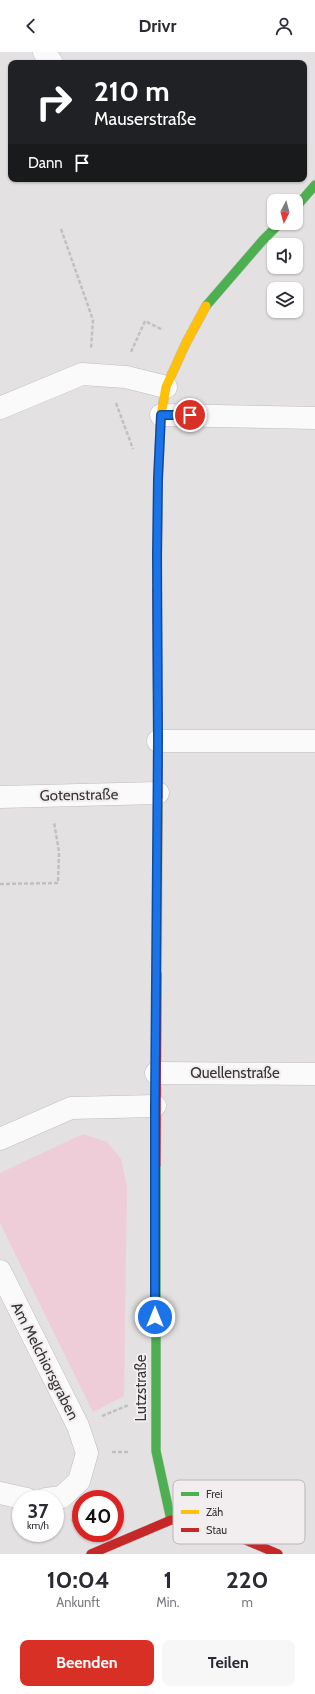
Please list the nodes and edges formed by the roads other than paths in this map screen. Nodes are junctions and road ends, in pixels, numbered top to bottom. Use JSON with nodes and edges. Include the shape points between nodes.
{"nodes":[{"id":1,"x":315,"y":185,"type":"edge"},
{"id":2,"x":303,"y":199,"type":"edge"},
{"id":3,"x":273,"y":230,"type":"edge"},
{"id":4,"x":166,"y":387,"type":"junction"},
{"id":5,"x":0,"y":408,"type":"edge"},
{"id":6,"x":161,"y":415,"type":"junction"},
{"id":7,"x":315,"y":418,"type":"edge"},
{"id":8,"x":158,"y":741,"type":"junction"},
{"id":9,"x":315,"y":741,"type":"edge"},
{"id":10,"x":158,"y":793,"type":"junction"},
{"id":11,"x":0,"y":797,"type":"edge"},
{"id":12,"x":156,"y":1073,"type":"junction"},
{"id":13,"x":315,"y":1074,"type":"edge"},
{"id":14,"x":155,"y":1106,"type":"junction"},
{"id":15,"x":0,"y":1139,"type":"edge"},
{"id":16,"x":0,"y":1271,"type":"edge"},
{"id":17,"x":64,"y":1491,"type":"edge"},
{"id":18,"x":0,"y":1493,"type":"edge"},
{"id":19,"x":12,"y":1496,"type":"edge"},
{"id":20,"x":171,"y":1520,"type":"joint"},
{"id":21,"x":255,"y":1544,"type":"edge"},
{"id":22,"x":91,"y":1554,"type":"edge"},
{"id":23,"x":278,"y":1554,"type":"edge"}],
"edges":[{"from":1,"to":2,"type":"street"},
{"from":3,"to":4,"type":"street","name":"Lutzstraße","via":[[206,306]]},
{"from":4,"to":5,"type":"street","via":[[126,377],[82,374]]},
{"from":4,"to":6,"type":"street","name":"Lutzstraße"},
{"from":6,"to":7,"type":"street"},
{"from":6,"to":8,"type":"street","name":"Lutzstraße","via":[[158,479]]},
{"from":8,"to":9,"type":"street"},
{"from":8,"to":10,"type":"street","name":"Lutzstraße"},
{"from":10,"to":11,"type":"street","name":"Gotenstraße"},
{"from":10,"to":12,"type":"street","name":"Lutzstraße"},
{"from":12,"to":13,"type":"street","name":"Quellenstraße"},
{"from":12,"to":14,"type":"street","name":"Lutzstraße"},
{"from":14,"to":15,"type":"street","via":[[71,1108]]},
{"from":14,"to":20,"type":"street","name":"Lutzstraße","via":[[156,1451]]},
{"from":16,"to":17,"type":"street","name":"Am Melchiorsgraben","via":[[78,1426],[87,1453],[79,1481]]},
{"from":18,"to":19,"type":"street"},
{"from":20,"to":22,"type":"street"},
{"from":21,"to":23,"type":"street"}]}
